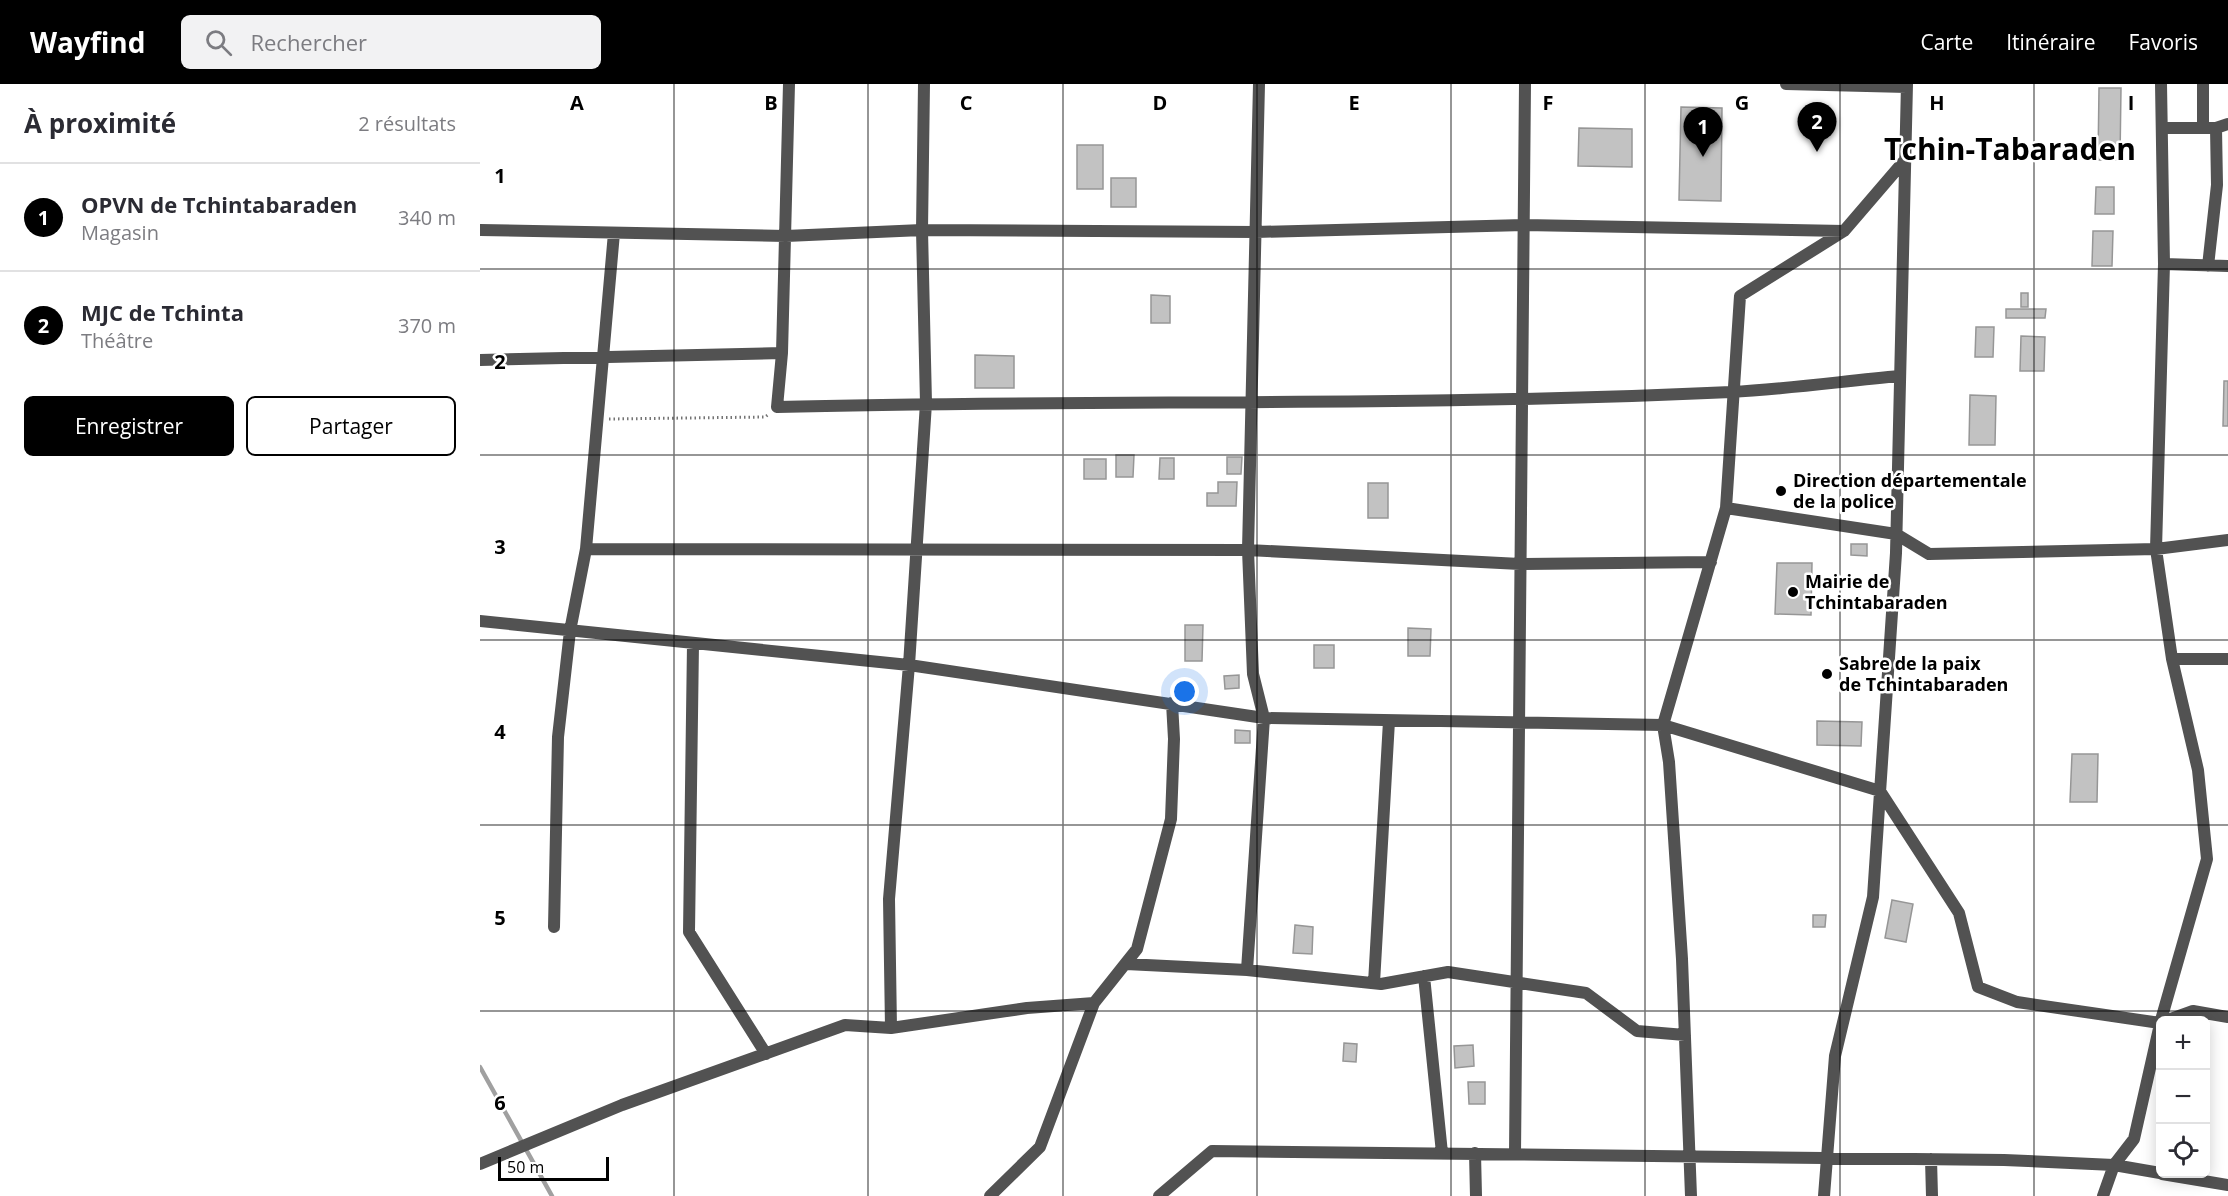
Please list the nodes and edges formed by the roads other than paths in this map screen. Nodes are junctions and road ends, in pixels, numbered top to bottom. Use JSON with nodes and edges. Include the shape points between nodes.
{"nodes":[{"id":1,"x":789,"y":84,"type":"edge"},
{"id":2,"x":924,"y":84,"type":"edge"},
{"id":3,"x":1258,"y":84,"type":"edge"},
{"id":4,"x":1524,"y":84,"type":"edge"},
{"id":5,"x":1786,"y":84,"type":"edge"},
{"id":6,"x":2161,"y":84,"type":"edge"},
{"id":7,"x":2203,"y":84,"type":"edge"},
{"id":8,"x":1907,"y":86,"type":"edge"},
{"id":9,"x":2222,"y":126,"type":"edge"},
{"id":10,"x":2162,"y":128,"type":"junction"},
{"id":11,"x":2203,"y":128,"type":"junction"},
{"id":12,"x":1905,"y":160,"type":"junction"},
{"id":13,"x":1524,"y":225,"type":"junction"},
{"id":14,"x":480,"y":230,"type":"edge"},
{"id":15,"x":922,"y":230,"type":"junction"},
{"id":16,"x":1844,"y":231,"type":"junction"},
{"id":17,"x":1256,"y":232,"type":"junction"},
{"id":18,"x":614,"y":233,"type":"junction"},
{"id":19,"x":786,"y":236,"type":"junction"},
{"id":20,"x":2164,"y":264,"type":"junction"},
{"id":21,"x":2208,"y":266,"type":"junction"},
{"id":22,"x":2228,"y":266,"type":"edge"},
{"id":23,"x":782,"y":352,"type":"junction"},
{"id":24,"x":603,"y":358,"type":"junction"},
{"id":25,"x":480,"y":360,"type":"edge"},
{"id":26,"x":1900,"y":376,"type":"junction"},
{"id":27,"x":1734,"y":392,"type":"junction"},
{"id":28,"x":1521,"y":399,"type":"junction"},
{"id":29,"x":1252,"y":401,"type":"junction"},
{"id":30,"x":926,"y":403,"type":"junction"},
{"id":31,"x":1726,"y":508,"type":"junction"},
{"id":32,"x":1896,"y":534,"type":"junction"},
{"id":33,"x":2228,"y":540,"type":"edge"},
{"id":34,"x":586,"y":549,"type":"junction"},
{"id":35,"x":916,"y":549,"type":"junction"},
{"id":36,"x":2156,"y":549,"type":"junction"},
{"id":37,"x":1248,"y":550,"type":"junction"},
{"id":38,"x":1711,"y":562,"type":"junction"},
{"id":39,"x":1520,"y":564,"type":"junction"},
{"id":40,"x":480,"y":621,"type":"edge"},
{"id":41,"x":570,"y":631,"type":"junction"},
{"id":42,"x":693,"y":644,"type":"junction"},
{"id":43,"x":2228,"y":658,"type":"edge"},
{"id":44,"x":2172,"y":659,"type":"junction"},
{"id":45,"x":909,"y":665,"type":"junction"},
{"id":46,"x":1172,"y":703,"type":"junction"},
{"id":47,"x":1264,"y":718,"type":"junction"},
{"id":48,"x":1389,"y":721,"type":"junction"},
{"id":49,"x":1519,"y":723,"type":"junction"},
{"id":50,"x":1663,"y":725,"type":"junction"},
{"id":51,"x":1880,"y":791,"type":"junction"},
{"id":52,"x":554,"y":927,"type":"dead end"},
{"id":53,"x":1126,"y":964,"type":"junction"},
{"id":54,"x":1247,"y":970,"type":"junction"},
{"id":55,"x":1424,"y":976,"type":"junction"},
{"id":56,"x":1517,"y":981,"type":"junction"},
{"id":57,"x":1374,"y":983,"type":"junction"},
{"id":58,"x":1094,"y":1004,"type":"junction"},
{"id":59,"x":2163,"y":1016,"type":"edge"},
{"id":60,"x":2179,"y":1016,"type":"edge"},
{"id":61,"x":2228,"y":1017,"type":"edge"},
{"id":62,"x":2156,"y":1022,"type":"edge"},
{"id":63,"x":891,"y":1028,"type":"junction"},
{"id":64,"x":1685,"y":1035,"type":"junction"},
{"id":65,"x":2156,"y":1044,"type":"edge"},
{"id":66,"x":766,"y":1054,"type":"junction"},
{"id":67,"x":1442,"y":1153,"type":"junction"},
{"id":68,"x":1475,"y":1153,"type":"junction"},
{"id":69,"x":1515,"y":1154,"type":"junction"},
{"id":70,"x":1689,"y":1156,"type":"junction"},
{"id":71,"x":1827,"y":1158,"type":"junction"},
{"id":72,"x":1931,"y":1159,"type":"junction"},
{"id":73,"x":480,"y":1164,"type":"edge"},
{"id":74,"x":2115,"y":1165,"type":"junction"},
{"id":75,"x":2156,"y":1172,"type":"edge"},
{"id":76,"x":2189,"y":1178,"type":"edge"},
{"id":77,"x":2228,"y":1185,"type":"edge"},
{"id":78,"x":990,"y":1196,"type":"edge"},
{"id":79,"x":1159,"y":1196,"type":"edge"},
{"id":80,"x":1476,"y":1196,"type":"edge"},
{"id":81,"x":1691,"y":1196,"type":"edge"},
{"id":82,"x":1824,"y":1196,"type":"edge"},
{"id":83,"x":1932,"y":1196,"type":"edge"},
{"id":84,"x":2103,"y":1196,"type":"edge"}],
"edges":[{"from":1,"to":19,"type":"street"},
{"from":2,"to":15,"type":"street"},
{"from":3,"to":17,"type":"street"},
{"from":4,"to":13,"type":"street"},
{"from":5,"to":8,"type":"street"},
{"from":6,"to":10,"type":"street"},
{"from":7,"to":11,"type":"street"},
{"from":8,"to":12,"type":"street"},
{"from":9,"to":11,"type":"street"},
{"from":9,"to":21,"type":"street"},
{"from":10,"to":11,"type":"street"},
{"from":10,"to":20,"type":"street"},
{"from":12,"to":16,"type":"street"},
{"from":12,"to":26,"type":"street"},
{"from":13,"to":16,"type":"street"},
{"from":13,"to":17,"type":"street"},
{"from":13,"to":28,"type":"street"},
{"from":14,"to":18,"type":"street"},
{"from":15,"to":17,"type":"street"},
{"from":15,"to":19,"type":"street"},
{"from":15,"to":30,"type":"street"},
{"from":16,"to":27,"type":"street","via":[[1740,297]]},
{"from":17,"to":29,"type":"street"},
{"from":18,"to":19,"type":"street"},
{"from":18,"to":24,"type":"street"},
{"from":19,"to":23,"type":"street"},
{"from":20,"to":21,"type":"street"},
{"from":20,"to":36,"type":"street"},
{"from":21,"to":22,"type":"street"},
{"from":23,"to":24,"type":"street"},
{"from":23,"to":30,"type":"street","via":[[777,407]]},
{"from":24,"to":25,"type":"street"},
{"from":24,"to":34,"type":"street"},
{"from":26,"to":27,"type":"street"},
{"from":26,"to":32,"type":"street"},
{"from":27,"to":28,"type":"street"},
{"from":27,"to":31,"type":"street"},
{"from":28,"to":29,"type":"street"},
{"from":28,"to":39,"type":"street"},
{"from":29,"to":30,"type":"street"},
{"from":29,"to":37,"type":"street"},
{"from":30,"to":35,"type":"street"},
{"from":31,"to":32,"type":"street"},
{"from":31,"to":38,"type":"street"},
{"from":32,"to":36,"type":"street","via":[[1929,554]]},
{"from":32,"to":51,"type":"street"},
{"from":33,"to":36,"type":"street"},
{"from":34,"to":35,"type":"street"},
{"from":34,"to":41,"type":"street"},
{"from":35,"to":37,"type":"street"},
{"from":35,"to":45,"type":"street"},
{"from":36,"to":44,"type":"street"},
{"from":37,"to":39,"type":"street"},
{"from":37,"to":47,"type":"street","via":[[1253,674]]},
{"from":38,"to":39,"type":"street"},
{"from":38,"to":50,"type":"street"},
{"from":39,"to":49,"type":"street"},
{"from":40,"to":41,"type":"street"},
{"from":41,"to":42,"type":"street"},
{"from":41,"to":52,"type":"street","via":[[558,736]]},
{"from":42,"to":45,"type":"street"},
{"from":42,"to":66,"type":"street","via":[[689,932]]},
{"from":43,"to":44,"type":"street"},
{"from":44,"to":59,"type":"street","via":[[2198,770],[2207,860]]},
{"from":45,"to":46,"type":"street"},
{"from":45,"to":63,"type":"street","via":[[889,899]]},
{"from":46,"to":47,"type":"street"},
{"from":46,"to":53,"type":"street","via":[[1171,819],[1137,949]]},
{"from":47,"to":48,"type":"street"},
{"from":47,"to":54,"type":"street"},
{"from":48,"to":49,"type":"street"},
{"from":48,"to":57,"type":"street"},
{"from":49,"to":50,"type":"street"},
{"from":49,"to":56,"type":"street"},
{"from":50,"to":51,"type":"street"},
{"from":50,"to":64,"type":"street","via":[[1669,762]]},
{"from":51,"to":62,"type":"street","via":[[1959,913],[1978,987],[2017,1002]]},
{"from":51,"to":71,"type":"street","via":[[1873,897],[1835,1056]]},
{"from":53,"to":54,"type":"street"},
{"from":53,"to":58,"type":"street"},
{"from":54,"to":57,"type":"street"},
{"from":55,"to":56,"type":"street","via":[[1448,972]]},
{"from":55,"to":57,"type":"street"},
{"from":55,"to":67,"type":"street"},
{"from":56,"to":64,"type":"street","via":[[1586,993],[1637,1030]]},
{"from":56,"to":69,"type":"street"},
{"from":58,"to":63,"type":"street","via":[[1027,1008]]},
{"from":58,"to":78,"type":"street","via":[[1040,1147]]},
{"from":60,"to":61,"type":"street","via":[[2193,1011]]},
{"from":63,"to":66,"type":"street","via":[[845,1026]]},
{"from":64,"to":70,"type":"street"},
{"from":65,"to":74,"type":"street","via":[[2134,1139]]},
{"from":66,"to":73,"type":"street","via":[[622,1105]]},
{"from":67,"to":68,"type":"street"},
{"from":67,"to":79,"type":"street","via":[[1212,1151]]},
{"from":68,"to":69,"type":"street"},
{"from":68,"to":80,"type":"street"},
{"from":69,"to":70,"type":"street"},
{"from":70,"to":71,"type":"street"},
{"from":70,"to":81,"type":"street"},
{"from":71,"to":72,"type":"street"},
{"from":71,"to":82,"type":"street"},
{"from":72,"to":74,"type":"street"},
{"from":72,"to":83,"type":"street"},
{"from":74,"to":75,"type":"street"},
{"from":74,"to":84,"type":"street"},
{"from":76,"to":77,"type":"street"}]}
